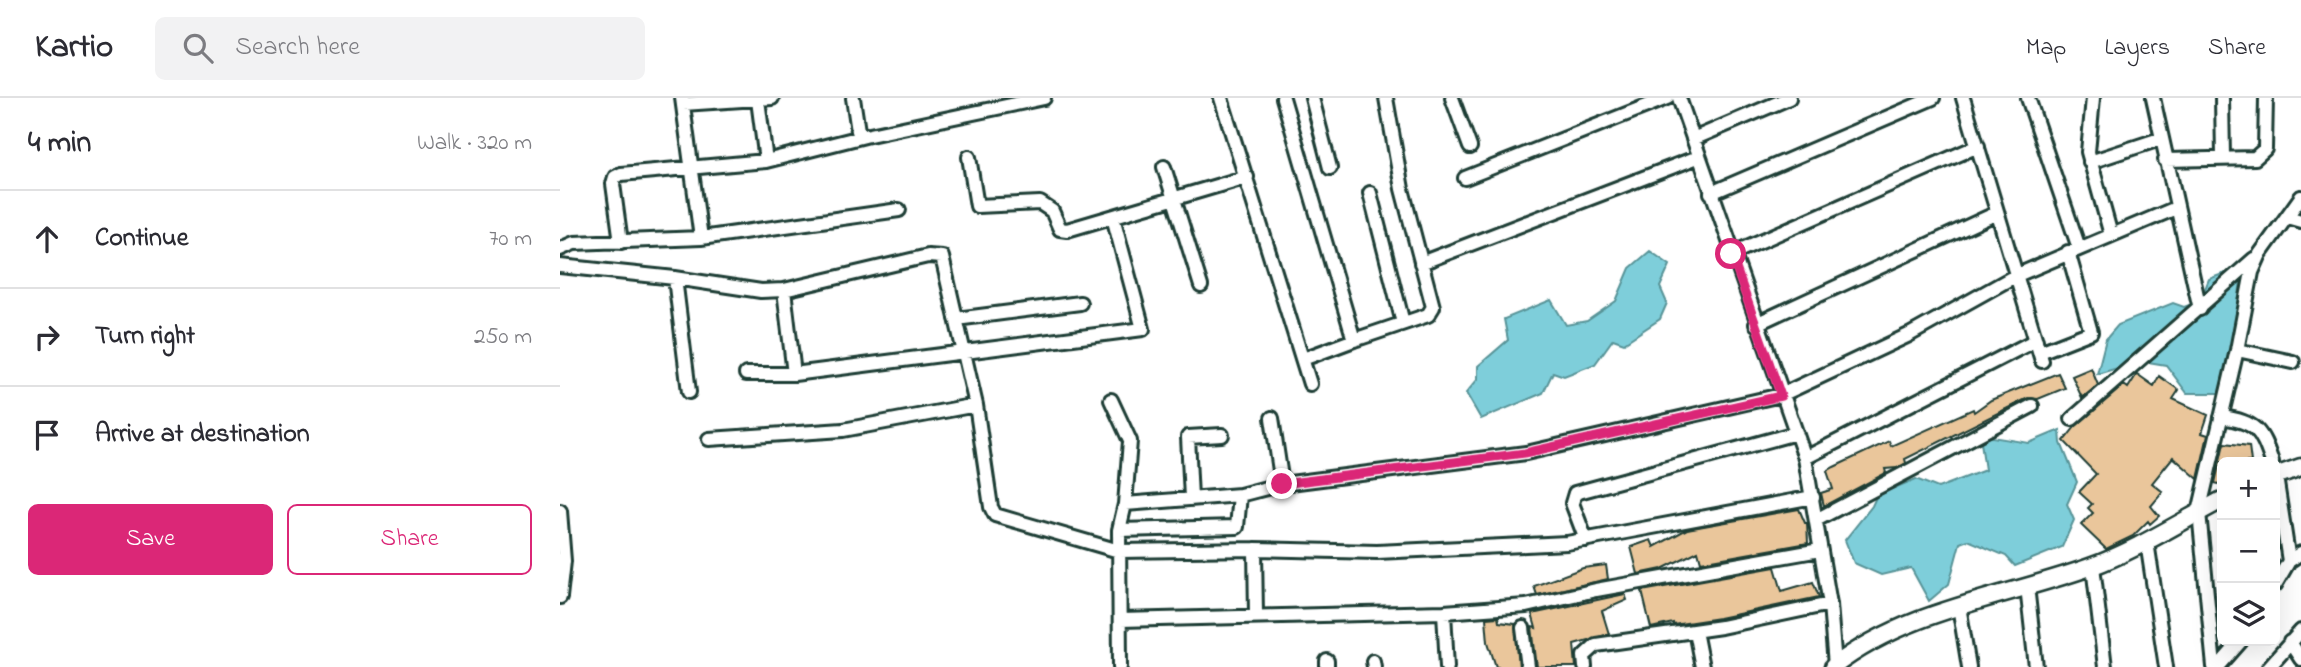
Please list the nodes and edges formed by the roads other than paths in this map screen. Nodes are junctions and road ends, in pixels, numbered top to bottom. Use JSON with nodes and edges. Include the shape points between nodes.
{"nodes":[{"id":1,"x":772,"y":98,"type":"edge"},
{"id":2,"x":853,"y":98,"type":"edge"},
{"id":3,"x":1044,"y":98,"type":"edge"},
{"id":4,"x":1221,"y":98,"type":"edge"},
{"id":5,"x":1283,"y":98,"type":"edge"},
{"id":6,"x":1312,"y":98,"type":"edge"},
{"id":7,"x":1386,"y":98,"type":"edge"},
{"id":8,"x":1452,"y":98,"type":"edge"},
{"id":9,"x":1667,"y":98,"type":"edge"},
{"id":10,"x":1679,"y":98,"type":"edge"},
{"id":11,"x":1789,"y":98,"type":"edge"},
{"id":12,"x":1933,"y":98,"type":"edge"},
{"id":13,"x":1963,"y":98,"type":"edge"},
{"id":14,"x":2028,"y":98,"type":"edge"},
{"id":15,"x":2153,"y":98,"type":"edge"},
{"id":16,"x":2222,"y":98,"type":"edge"},
{"id":17,"x":2266,"y":98,"type":"edge"},
{"id":18,"x":2096,"y":99,"type":"edge"},
{"id":19,"x":758,"y":100,"type":"junction"},
{"id":20,"x":682,"y":101,"type":"edge"},
{"id":21,"x":1914,"y":102,"type":"edge"},
{"id":22,"x":865,"y":136,"type":"junction"},
{"id":23,"x":1693,"y":139,"type":"junction"},
{"id":24,"x":2161,"y":139,"type":"junction"},
{"id":25,"x":1978,"y":146,"type":"junction"},
{"id":26,"x":1470,"y":148,"type":"dead end"},
{"id":27,"x":969,"y":157,"type":"dead end"},
{"id":28,"x":1698,"y":157,"type":"junction"},
{"id":29,"x":2223,"y":157,"type":"junction"},
{"id":30,"x":2165,"y":160,"type":"junction"},
{"id":31,"x":766,"y":161,"type":"junction"},
{"id":32,"x":2090,"y":162,"type":"junction"},
{"id":33,"x":690,"y":167,"type":"junction"},
{"id":34,"x":1164,"y":167,"type":"dead end"},
{"id":35,"x":1330,"y":168,"type":"dead end"},
{"id":36,"x":1247,"y":177,"type":"junction"},
{"id":37,"x":1465,"y":178,"type":"dead end"},
{"id":38,"x":1370,"y":193,"type":"dead end"},
{"id":39,"x":1711,"y":193,"type":"junction"},
{"id":40,"x":2301,"y":197,"type":"edge"},
{"id":41,"x":1175,"y":200,"type":"junction"},
{"id":42,"x":2176,"y":208,"type":"junction"},
{"id":43,"x":899,"y":210,"type":"dead end"},
{"id":44,"x":1997,"y":213,"type":"junction"},
{"id":45,"x":1113,"y":217,"type":"junction"},
{"id":46,"x":2287,"y":217,"type":"junction"},
{"id":47,"x":2301,"y":221,"type":"edge"},
{"id":48,"x":2110,"y":235,"type":"junction"},
{"id":49,"x":701,"y":238,"type":"junction"},
{"id":50,"x":621,"y":242,"type":"junction"},
{"id":51,"x":560,"y":249,"type":"edge"},
{"id":52,"x":2074,"y":250,"type":"junction"},
{"id":53,"x":1731,"y":254,"type":"junction"},
{"id":54,"x":2260,"y":254,"type":"junction"},
{"id":55,"x":1421,"y":263,"type":"junction"},
{"id":56,"x":560,"y":266,"type":"edge"},
{"id":57,"x":2015,"y":276,"type":"junction"},
{"id":58,"x":675,"y":278,"type":"junction"},
{"id":59,"x":1201,"y":286,"type":"dead end"},
{"id":60,"x":784,"y":290,"type":"junction"},
{"id":61,"x":1080,"y":303,"type":"dead end"},
{"id":62,"x":2200,"y":309,"type":"junction"},
{"id":63,"x":956,"y":319,"type":"junction"},
{"id":64,"x":1403,"y":323,"type":"junction"},
{"id":65,"x":1756,"y":324,"type":"junction"},
{"id":66,"x":1354,"y":340,"type":"junction"},
{"id":67,"x":2237,"y":350,"type":"junction"},
{"id":68,"x":2039,"y":351,"type":"junction"},
{"id":69,"x":963,"y":352,"type":"junction"},
{"id":70,"x":1303,"y":359,"type":"junction"},
{"id":71,"x":2293,"y":362,"type":"dead end"},
{"id":72,"x":746,"y":374,"type":"dead end"},
{"id":73,"x":794,"y":374,"type":"junction"},
{"id":74,"x":1310,"y":384,"type":"dead end"},
{"id":75,"x":689,"y":392,"type":"dead end"},
{"id":76,"x":1781,"y":396,"type":"junction"},
{"id":77,"x":1111,"y":400,"type":"dead end"},
{"id":78,"x":976,"y":405,"type":"junction"},
{"id":79,"x":2032,"y":406,"type":"dead end"},
{"id":80,"x":2221,"y":417,"type":"junction"},
{"id":81,"x":1272,"y":418,"type":"dead end"},
{"id":82,"x":2073,"y":419,"type":"dead end"},
{"id":83,"x":1796,"y":433,"type":"junction"},
{"id":84,"x":1222,"y":435,"type":"dead end"},
{"id":85,"x":709,"y":439,"type":"dead end"},
{"id":86,"x":2269,"y":457,"type":"edge"},
{"id":87,"x":1804,"y":458,"type":"junction"},
{"id":88,"x":2301,"y":467,"type":"edge"},
{"id":89,"x":2280,"y":470,"type":"edge"},
{"id":90,"x":1282,"y":484,"type":"junction"},
{"id":91,"x":1240,"y":495,"type":"junction"},
{"id":92,"x":1813,"y":496,"type":"junction"},
{"id":93,"x":1191,"y":498,"type":"junction"},
{"id":94,"x":1125,"y":503,"type":"junction"},
{"id":95,"x":2217,"y":503,"type":"edge"},
{"id":96,"x":2280,"y":503,"type":"edge"},
{"id":97,"x":560,"y":511,"type":"edge"},
{"id":98,"x":2199,"y":512,"type":"junction"},
{"id":99,"x":1816,"y":520,"type":"junction"},
{"id":100,"x":1119,"y":530,"type":"junction"},
{"id":101,"x":1586,"y":540,"type":"junction"},
{"id":102,"x":2147,"y":542,"type":"junction"},
{"id":103,"x":1255,"y":549,"type":"junction"},
{"id":104,"x":1820,"y":550,"type":"junction"},
{"id":105,"x":1119,"y":551,"type":"junction"},
{"id":106,"x":2301,"y":553,"type":"edge"},
{"id":107,"x":2289,"y":561,"type":"junction"},
{"id":108,"x":2093,"y":566,"type":"junction"},
{"id":109,"x":2276,"y":583,"type":"edge"},
{"id":110,"x":2027,"y":586,"type":"junction"},
{"id":111,"x":560,"y":597,"type":"edge"},
{"id":112,"x":1830,"y":604,"type":"junction"},
{"id":113,"x":1959,"y":606,"type":"junction"},
{"id":114,"x":1444,"y":612,"type":"junction"},
{"id":115,"x":1256,"y":615,"type":"junction"},
{"id":116,"x":1120,"y":620,"type":"junction"},
{"id":117,"x":1523,"y":628,"type":"dead end"},
{"id":118,"x":1695,"y":631,"type":"junction"},
{"id":119,"x":2301,"y":631,"type":"edge"},
{"id":120,"x":2290,"y":642,"type":"junction"},
{"id":121,"x":2236,"y":646,"type":"edge"},
{"id":122,"x":2301,"y":659,"type":"edge"},
{"id":123,"x":1851,"y":661,"type":"edge"},
{"id":124,"x":1834,"y":666,"type":"edge"},
{"id":125,"x":1120,"y":667,"type":"edge"},
{"id":126,"x":1447,"y":667,"type":"edge"},
{"id":127,"x":1528,"y":667,"type":"edge"},
{"id":128,"x":1585,"y":667,"type":"edge"},
{"id":129,"x":1702,"y":667,"type":"edge"},
{"id":130,"x":1969,"y":667,"type":"edge"},
{"id":131,"x":2036,"y":667,"type":"edge"},
{"id":132,"x":2105,"y":667,"type":"edge"},
{"id":133,"x":2166,"y":667,"type":"edge"},
{"id":134,"x":2216,"y":667,"type":"edge"},
{"id":135,"x":2269,"y":667,"type":"edge"}],
"edges":[{"from":1,"to":19,"type":"street"},
{"from":2,"to":22,"type":"street","via":[[859,131]]},
{"from":3,"to":22,"type":"street"},
{"from":4,"to":36,"type":"street"},
{"from":5,"to":66,"type":"street"},
{"from":6,"to":35,"type":"street"},
{"from":7,"to":55,"type":"street"},
{"from":8,"to":26,"type":"street"},
{"from":9,"to":37,"type":"street"},
{"from":10,"to":23,"type":"street"},
{"from":11,"to":23,"type":"street"},
{"from":12,"to":21,"type":"street"},
{"from":13,"to":25,"type":"street"},
{"from":14,"to":52,"type":"street"},
{"from":15,"to":24,"type":"street"},
{"from":16,"to":29,"type":"street"},
{"from":17,"to":29,"type":"street","via":[[2262,155]]},
{"from":18,"to":32,"type":"street","via":[[2088,144]]},
{"from":19,"to":20,"type":"street"},
{"from":19,"to":31,"type":"street"},
{"from":20,"to":33,"type":"street"},
{"from":21,"to":39,"type":"street"},
{"from":22,"to":31,"type":"street"},
{"from":23,"to":28,"type":"street"},
{"from":24,"to":30,"type":"street"},
{"from":24,"to":32,"type":"street"},
{"from":25,"to":44,"type":"street"},
{"from":25,"to":53,"type":"street"},
{"from":27,"to":45,"type":"street","via":[[977,206],[1040,203],[1052,211],[1060,229],[1067,230]]},
{"from":28,"to":39,"type":"street"},
{"from":28,"to":55,"type":"street"},
{"from":29,"to":30,"type":"street"},
{"from":30,"to":42,"type":"street"},
{"from":31,"to":33,"type":"street"},
{"from":32,"to":48,"type":"street"},
{"from":33,"to":49,"type":"street"},
{"from":33,"to":50,"type":"street","via":[[615,177]]},
{"from":34,"to":41,"type":"street"},
{"from":36,"to":41,"type":"street"},
{"from":36,"to":70,"type":"street"},
{"from":38,"to":64,"type":"street"},
{"from":39,"to":53,"type":"street"},
{"from":40,"to":46,"type":"street"},
{"from":41,"to":45,"type":"street"},
{"from":41,"to":59,"type":"street"},
{"from":42,"to":48,"type":"street"},
{"from":42,"to":62,"type":"street"},
{"from":43,"to":49,"type":"street"},
{"from":44,"to":57,"type":"street"},
{"from":44,"to":65,"type":"street"},
{"from":45,"to":69,"type":"street","via":[[1143,328]]},
{"from":46,"to":47,"type":"street"},
{"from":46,"to":54,"type":"street"},
{"from":48,"to":52,"type":"street"},
{"from":49,"to":50,"type":"street"},
{"from":50,"to":51,"type":"street","via":[[575,243]]},
{"from":52,"to":57,"type":"street"},
{"from":52,"to":68,"type":"street","via":[[2091,332]]},
{"from":53,"to":65,"type":"street"},
{"from":54,"to":62,"type":"street"},
{"from":54,"to":67,"type":"street","via":[[2252,272]]},
{"from":55,"to":64,"type":"street","via":[[1432,312]]},
{"from":56,"to":58,"type":"street"},
{"from":57,"to":68,"type":"street"},
{"from":57,"to":76,"type":"street","via":[[1909,335]]},
{"from":58,"to":60,"type":"street","via":[[761,292]]},
{"from":58,"to":75,"type":"street"},
{"from":60,"to":63,"type":"street","via":[[936,256],[945,262]]},
{"from":60,"to":73,"type":"street"},
{"from":61,"to":63,"type":"street"},
{"from":62,"to":82,"type":"street"},
{"from":63,"to":69,"type":"street"},
{"from":64,"to":66,"type":"street"},
{"from":65,"to":76,"type":"street"},
{"from":66,"to":70,"type":"street"},
{"from":67,"to":71,"type":"street"},
{"from":67,"to":80,"type":"street"},
{"from":68,"to":87,"type":"street"},
{"from":69,"to":73,"type":"street"},
{"from":69,"to":78,"type":"street"},
{"from":70,"to":74,"type":"street"},
{"from":72,"to":73,"type":"street"},
{"from":76,"to":83,"type":"street"},
{"from":76,"to":90,"type":"street","via":[[1525,453]]},
{"from":77,"to":94,"type":"street","via":[[1130,441]]},
{"from":78,"to":85,"type":"street","via":[[843,430]]},
{"from":78,"to":105,"type":"street","via":[[995,515]]},
{"from":79,"to":99,"type":"street"},
{"from":80,"to":86,"type":"street","via":[[2242,420],[2259,431]]},
{"from":80,"to":98,"type":"street"},
{"from":81,"to":90,"type":"street"},
{"from":83,"to":87,"type":"street"},
{"from":83,"to":101,"type":"street","via":[[1575,493],[1572,503]]},
{"from":84,"to":93,"type":"street","via":[[1188,437]]},
{"from":87,"to":92,"type":"street"},
{"from":88,"to":89,"type":"street"},
{"from":90,"to":91,"type":"street"},
{"from":91,"to":93,"type":"street"},
{"from":91,"to":100,"type":"street","via":[[1237,527]]},
{"from":92,"to":99,"type":"street"},
{"from":92,"to":101,"type":"street"},
{"from":93,"to":94,"type":"street"},
{"from":94,"to":100,"type":"street"},
{"from":95,"to":98,"type":"street"},
{"from":96,"to":107,"type":"street"},
{"from":97,"to":111,"type":"street","via":[[564,561]]},
{"from":98,"to":102,"type":"street"},
{"from":98,"to":134,"type":"street"},
{"from":99,"to":104,"type":"street"},
{"from":100,"to":105,"type":"street"},
{"from":101,"to":103,"type":"street","via":[[1535,547],[1377,552]]},
{"from":102,"to":108,"type":"street"},
{"from":102,"to":133,"type":"street"},
{"from":103,"to":105,"type":"street"},
{"from":103,"to":115,"type":"street"},
{"from":104,"to":112,"type":"street"},
{"from":104,"to":114,"type":"street","via":[[1526,606]]},
{"from":105,"to":116,"type":"street"},
{"from":106,"to":107,"type":"street"},
{"from":107,"to":109,"type":"street"},
{"from":108,"to":110,"type":"street"},
{"from":108,"to":132,"type":"street"},
{"from":110,"to":113,"type":"street"},
{"from":110,"to":131,"type":"street"},
{"from":112,"to":118,"type":"street"},
{"from":112,"to":124,"type":"street"},
{"from":113,"to":123,"type":"street","via":[[1924,618]]},
{"from":113,"to":130,"type":"street"},
{"from":114,"to":115,"type":"street"},
{"from":114,"to":126,"type":"street"},
{"from":115,"to":116,"type":"street"},
{"from":116,"to":125,"type":"street"},
{"from":117,"to":127,"type":"street"},
{"from":118,"to":128,"type":"street","via":[[1596,645],[1584,656]]},
{"from":118,"to":129,"type":"street"},
{"from":119,"to":120,"type":"street"},
{"from":120,"to":122,"type":"street"},
{"from":120,"to":135,"type":"street"},
{"from":121,"to":134,"type":"street"},
{"from":123,"to":124,"type":"street"}]}
